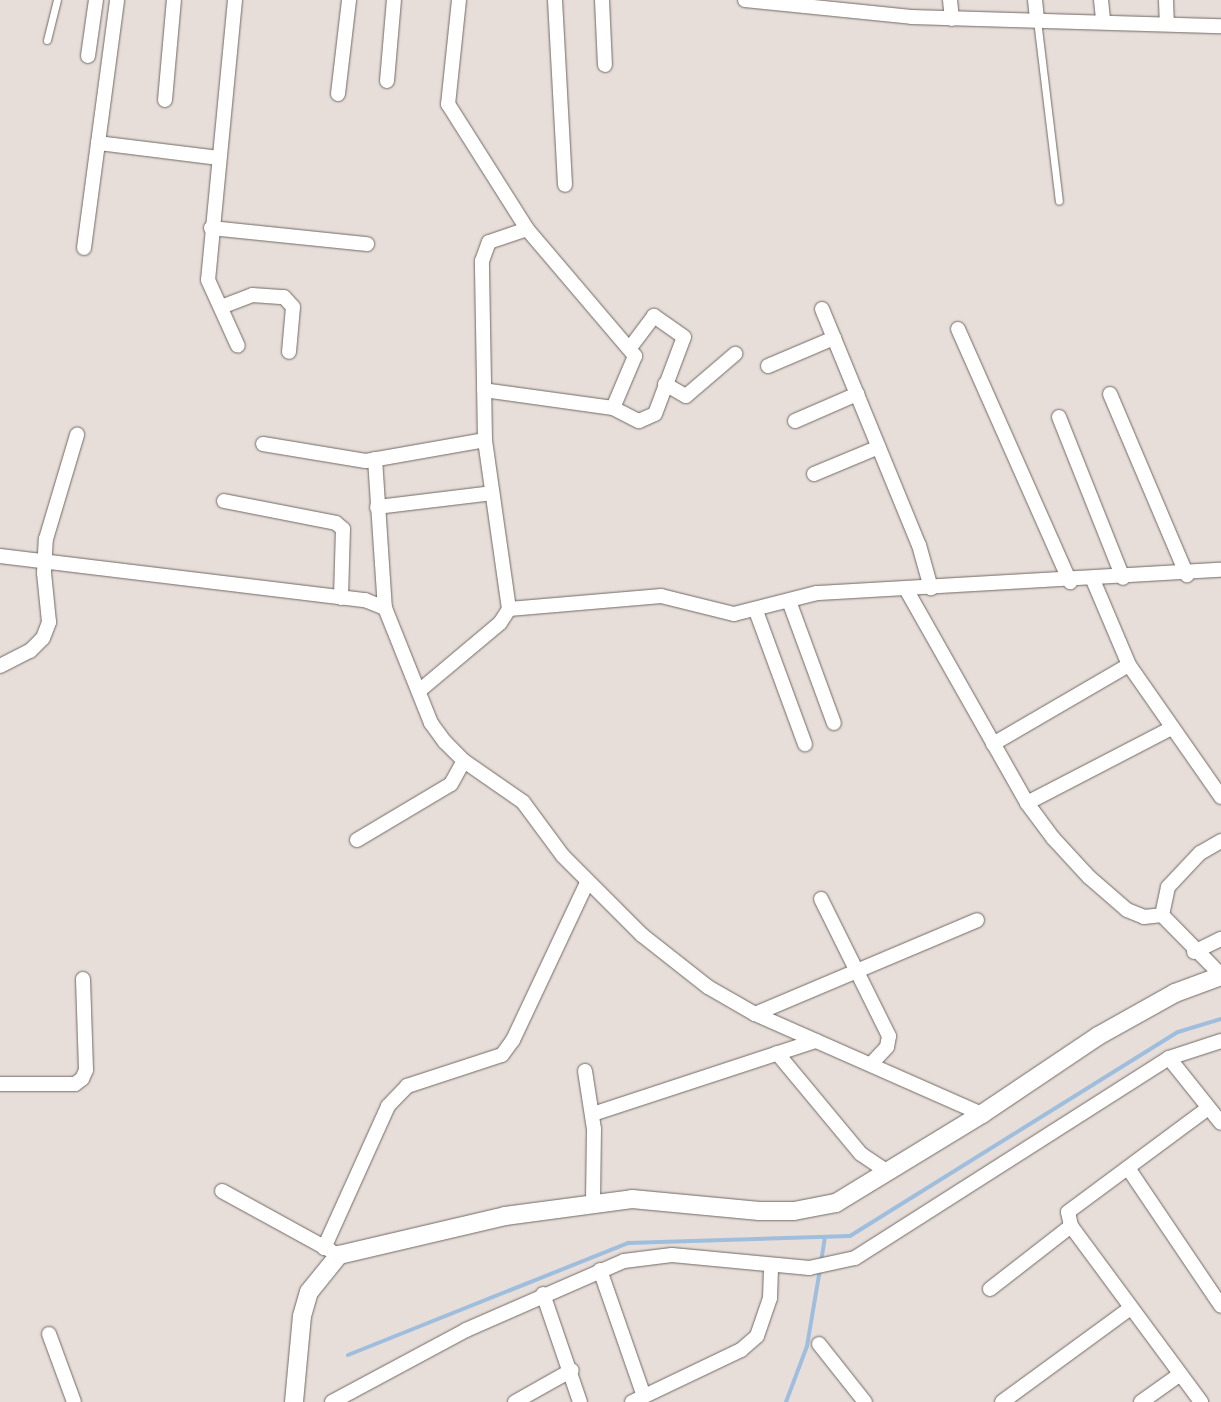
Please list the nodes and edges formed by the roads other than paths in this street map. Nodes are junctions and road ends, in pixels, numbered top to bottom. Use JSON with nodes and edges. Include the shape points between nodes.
{"nodes":[{"id":1,"x":57,"y":0,"type":"edge"},
{"id":2,"x":96,"y":0,"type":"edge"},
{"id":3,"x":117,"y":0,"type":"edge"},
{"id":4,"x":174,"y":0,"type":"edge"},
{"id":5,"x":235,"y":0,"type":"edge"},
{"id":6,"x":349,"y":0,"type":"edge"},
{"id":7,"x":394,"y":0,"type":"edge"},
{"id":8,"x":459,"y":0,"type":"edge"},
{"id":9,"x":555,"y":0,"type":"edge"},
{"id":10,"x":602,"y":0,"type":"edge"},
{"id":11,"x":745,"y":0,"type":"edge"},
{"id":12,"x":950,"y":0,"type":"edge"},
{"id":13,"x":1035,"y":0,"type":"edge"},
{"id":14,"x":1101,"y":0,"type":"edge"},
{"id":15,"x":1166,"y":0,"type":"edge"},
{"id":16,"x":952,"y":19,"type":"junction"},
{"id":17,"x":1036,"y":20,"type":"junction"},
{"id":18,"x":1103,"y":20,"type":"junction"},
{"id":19,"x":1167,"y":23,"type":"junction"},
{"id":20,"x":1221,"y":26,"type":"edge"},
{"id":21,"x":48,"y":40,"type":"dead end"},
{"id":22,"x":88,"y":56,"type":"dead end"},
{"id":23,"x":605,"y":65,"type":"dead end"},
{"id":24,"x":387,"y":81,"type":"dead end"},
{"id":25,"x":338,"y":94,"type":"dead end"},
{"id":26,"x":165,"y":100,"type":"dead end"},
{"id":27,"x":98,"y":143,"type":"junction"},
{"id":28,"x":218,"y":158,"type":"junction"},
{"id":29,"x":565,"y":185,"type":"dead end"},
{"id":30,"x":1059,"y":202,"type":"dead end"},
{"id":31,"x":211,"y":228,"type":"junction"},
{"id":32,"x":527,"y":229,"type":"junction"},
{"id":33,"x":366,"y":244,"type":"dead end"},
{"id":34,"x":84,"y":248,"type":"dead end"},
{"id":35,"x":221,"y":306,"type":"junction"},
{"id":36,"x":822,"y":310,"type":"dead end"},
{"id":37,"x":958,"y":330,"type":"dead end"},
{"id":38,"x":834,"y":338,"type":"junction"},
{"id":39,"x":238,"y":346,"type":"dead end"},
{"id":40,"x":631,"y":347,"type":"junction"},
{"id":41,"x":289,"y":352,"type":"dead end"},
{"id":42,"x":735,"y":354,"type":"dead end"},
{"id":43,"x":768,"y":366,"type":"dead end"},
{"id":44,"x":665,"y":384,"type":"junction"},
{"id":45,"x":484,"y":390,"type":"junction"},
{"id":46,"x":857,"y":394,"type":"junction"},
{"id":47,"x":1110,"y":394,"type":"dead end"},
{"id":48,"x":613,"y":408,"type":"junction"},
{"id":49,"x":1059,"y":417,"type":"dead end"},
{"id":50,"x":794,"y":422,"type":"dead end"},
{"id":51,"x":77,"y":435,"type":"dead end"},
{"id":52,"x":485,"y":436,"type":"junction"},
{"id":53,"x":263,"y":444,"type":"dead end"},
{"id":54,"x":879,"y":447,"type":"junction"},
{"id":55,"x":375,"y":459,"type":"junction"},
{"id":56,"x":814,"y":474,"type":"dead end"},
{"id":57,"x":492,"y":493,"type":"junction"},
{"id":58,"x":224,"y":501,"type":"dead end"},
{"id":59,"x":377,"y":507,"type":"junction"},
{"id":60,"x":0,"y":556,"type":"edge"},
{"id":61,"x":44,"y":562,"type":"junction"},
{"id":62,"x":1221,"y":570,"type":"edge"},
{"id":63,"x":1187,"y":575,"type":"junction"},
{"id":64,"x":1123,"y":578,"type":"junction"},
{"id":65,"x":1092,"y":580,"type":"junction"},
{"id":66,"x":1070,"y":582,"type":"junction"},
{"id":67,"x":931,"y":588,"type":"junction"},
{"id":68,"x":906,"y":590,"type":"junction"},
{"id":69,"x":341,"y":598,"type":"junction"},
{"id":70,"x":789,"y":601,"type":"junction"},
{"id":71,"x":385,"y":608,"type":"junction"},
{"id":72,"x":509,"y":609,"type":"junction"},
{"id":73,"x":756,"y":611,"type":"junction"},
{"id":74,"x":1129,"y":665,"type":"junction"},
{"id":75,"x":0,"y":666,"type":"edge"},
{"id":76,"x":419,"y":691,"type":"junction"},
{"id":77,"x":834,"y":723,"type":"dead end"},
{"id":78,"x":1170,"y":729,"type":"junction"},
{"id":79,"x":805,"y":744,"type":"dead end"},
{"id":80,"x":993,"y":744,"type":"junction"},
{"id":81,"x":464,"y":761,"type":"junction"},
{"id":82,"x":1221,"y":797,"type":"edge"},
{"id":83,"x":1028,"y":803,"type":"junction"},
{"id":84,"x":357,"y":840,"type":"dead end"},
{"id":85,"x":1221,"y":841,"type":"edge"},
{"id":86,"x":588,"y":883,"type":"junction"},
{"id":87,"x":821,"y":899,"type":"dead end"},
{"id":88,"x":1162,"y":916,"type":"junction"},
{"id":89,"x":977,"y":920,"type":"dead end"},
{"id":90,"x":1221,"y":938,"type":"edge"},
{"id":91,"x":1194,"y":952,"type":"junction"},
{"id":92,"x":856,"y":971,"type":"junction"},
{"id":93,"x":1221,"y":976,"type":"edge"},
{"id":94,"x":82,"y":979,"type":"dead end"},
{"id":95,"x":755,"y":1014,"type":"junction"},
{"id":96,"x":814,"y":1041,"type":"junction"},
{"id":97,"x":1221,"y":1041,"type":"edge"},
{"id":98,"x":777,"y":1053,"type":"junction"},
{"id":99,"x":1169,"y":1058,"type":"junction"},
{"id":100,"x":871,"y":1064,"type":"junction"},
{"id":101,"x":585,"y":1071,"type":"dead end"},
{"id":102,"x":0,"y":1084,"type":"edge"},
{"id":103,"x":1208,"y":1108,"type":"junction"},
{"id":104,"x":593,"y":1114,"type":"junction"},
{"id":105,"x":982,"y":1114,"type":"junction"},
{"id":106,"x":1221,"y":1123,"type":"edge"},
{"id":107,"x":1128,"y":1168,"type":"junction"},
{"id":108,"x":888,"y":1172,"type":"junction"},
{"id":109,"x":222,"y":1191,"type":"dead end"},
{"id":110,"x":593,"y":1203,"type":"junction"},
{"id":111,"x":1071,"y":1226,"type":"junction"},
{"id":112,"x":331,"y":1251,"type":"junction"},
{"id":113,"x":771,"y":1268,"type":"junction"},
{"id":114,"x":600,"y":1270,"type":"junction"},
{"id":115,"x":990,"y":1289,"type":"dead end"},
{"id":116,"x":542,"y":1294,"type":"junction"},
{"id":117,"x":1221,"y":1306,"type":"edge"},
{"id":118,"x":1129,"y":1309,"type":"junction"},
{"id":119,"x":49,"y":1334,"type":"dead end"},
{"id":120,"x":819,"y":1344,"type":"dead end"},
{"id":121,"x":572,"y":1370,"type":"junction"},
{"id":122,"x":1179,"y":1375,"type":"junction"},
{"id":123,"x":638,"y":1399,"type":"edge"},
{"id":124,"x":293,"y":1400,"type":"edge"},
{"id":125,"x":74,"y":1402,"type":"edge"},
{"id":126,"x":332,"y":1402,"type":"edge"},
{"id":127,"x":515,"y":1402,"type":"edge"},
{"id":128,"x":580,"y":1402,"type":"edge"},
{"id":129,"x":865,"y":1402,"type":"edge"},
{"id":130,"x":1002,"y":1402,"type":"edge"},
{"id":131,"x":1141,"y":1402,"type":"edge"},
{"id":132,"x":1200,"y":1402,"type":"edge"}],
"edges":[{"from":1,"to":21,"type":"lane"},
{"from":2,"to":22,"type":"street"},
{"from":3,"to":27,"type":"street"},
{"from":4,"to":26,"type":"street"},
{"from":5,"to":28,"type":"street"},
{"from":6,"to":25,"type":"street"},
{"from":7,"to":24,"type":"street"},
{"from":8,"to":32,"type":"street","via":[[448,104]]},
{"from":9,"to":29,"type":"street"},
{"from":10,"to":23,"type":"street"},
{"from":11,"to":16,"type":"street"},
{"from":12,"to":16,"type":"street"},
{"from":13,"to":17,"type":"street"},
{"from":14,"to":18,"type":"street"},
{"from":15,"to":19,"type":"street"},
{"from":16,"to":17,"type":"street"},
{"from":17,"to":18,"type":"street"},
{"from":17,"to":30,"type":"lane"},
{"from":18,"to":19,"type":"street"},
{"from":19,"to":20,"type":"street"},
{"from":27,"to":28,"type":"street"},
{"from":27,"to":34,"type":"street"},
{"from":28,"to":31,"type":"street"},
{"from":31,"to":33,"type":"street"},
{"from":31,"to":35,"type":"street","via":[[208,280]]},
{"from":32,"to":40,"type":"street"},
{"from":32,"to":45,"type":"street","via":[[498,236],[483,251]]},
{"from":35,"to":39,"type":"street"},
{"from":35,"to":41,"type":"street","via":[[252,295],[284,297],[293,306]]},
{"from":36,"to":38,"type":"street"},
{"from":37,"to":66,"type":"street"},
{"from":38,"to":43,"type":"street"},
{"from":38,"to":46,"type":"street"},
{"from":40,"to":44,"type":"street","via":[[654,316],[681,332],[683,342]]},
{"from":40,"to":48,"type":"street","via":[[636,363]]},
{"from":42,"to":44,"type":"street","via":[[686,396]]},
{"from":44,"to":48,"type":"street","via":[[648,420],[624,417]]},
{"from":45,"to":48,"type":"street"},
{"from":45,"to":52,"type":"street"},
{"from":46,"to":50,"type":"street"},
{"from":46,"to":54,"type":"street"},
{"from":47,"to":63,"type":"street"},
{"from":49,"to":64,"type":"street"},
{"from":51,"to":61,"type":"street"},
{"from":52,"to":55,"type":"street"},
{"from":52,"to":57,"type":"street"},
{"from":53,"to":55,"type":"street","via":[[352,460]]},
{"from":54,"to":56,"type":"street"},
{"from":54,"to":67,"type":"street","via":[[919,545]]},
{"from":55,"to":59,"type":"street"},
{"from":57,"to":59,"type":"street"},
{"from":57,"to":72,"type":"street"},
{"from":58,"to":69,"type":"street","via":[[336,523],[343,529]]},
{"from":59,"to":71,"type":"street"},
{"from":60,"to":61,"type":"street"},
{"from":61,"to":69,"type":"street"},
{"from":61,"to":75,"type":"street","via":[[51,607],[43,638],[20,658]]},
{"from":62,"to":63,"type":"street"},
{"from":63,"to":64,"type":"street"},
{"from":64,"to":65,"type":"street"},
{"from":65,"to":66,"type":"street"},
{"from":65,"to":74,"type":"street"},
{"from":66,"to":67,"type":"street"},
{"from":67,"to":68,"type":"street"},
{"from":68,"to":70,"type":"street","via":[[817,593]]},
{"from":68,"to":80,"type":"street"},
{"from":69,"to":71,"type":"street","via":[[365,600]]},
{"from":70,"to":73,"type":"street"},
{"from":70,"to":77,"type":"street"},
{"from":71,"to":76,"type":"street"},
{"from":72,"to":73,"type":"street","via":[[660,596],[734,614]]},
{"from":72,"to":76,"type":"street","via":[[500,623]]},
{"from":73,"to":79,"type":"street"},
{"from":74,"to":78,"type":"street"},
{"from":74,"to":80,"type":"street"},
{"from":76,"to":81,"type":"street","via":[[431,723]]},
{"from":78,"to":82,"type":"street"},
{"from":78,"to":83,"type":"street"},
{"from":80,"to":83,"type":"street"},
{"from":81,"to":84,"type":"street","via":[[451,784]]},
{"from":81,"to":86,"type":"street","via":[[523,802]]},
{"from":83,"to":88,"type":"street","via":[[1103,890],[1144,918]]},
{"from":85,"to":88,"type":"street","via":[[1200,853],[1168,888]]},
{"from":86,"to":95,"type":"street","via":[[668,957]]},
{"from":86,"to":112,"type":"street","via":[[513,1040],[502,1055],[426,1076],[407,1086],[388,1106]]},
{"from":87,"to":92,"type":"street"},
{"from":88,"to":91,"type":"street"},
{"from":89,"to":92,"type":"street"},
{"from":90,"to":91,"type":"street"},
{"from":91,"to":93,"type":"street"},
{"from":92,"to":95,"type":"street"},
{"from":92,"to":100,"type":"street","via":[[889,1036],[887,1047]]},
{"from":93,"to":105,"type":"street","via":[[1175,993],[1098,1036]]},
{"from":94,"to":102,"type":"street","via":[[86,1070],[82,1079],[75,1084]]},
{"from":95,"to":96,"type":"street"},
{"from":96,"to":98,"type":"street"},
{"from":96,"to":100,"type":"street"},
{"from":97,"to":99,"type":"street"},
{"from":98,"to":104,"type":"street"},
{"from":98,"to":108,"type":"street","via":[[862,1154]]},
{"from":99,"to":103,"type":"street"},
{"from":99,"to":113,"type":"street","via":[[894,1236],[828,1268]]},
{"from":100,"to":105,"type":"street"},
{"from":101,"to":104,"type":"street"},
{"from":103,"to":106,"type":"street"},
{"from":103,"to":107,"type":"street"},
{"from":104,"to":110,"type":"street"},
{"from":105,"to":108,"type":"street"},
{"from":107,"to":111,"type":"street","via":[[1068,1212]]},
{"from":107,"to":117,"type":"street"},
{"from":108,"to":110,"type":"street","via":[[836,1203],[794,1212],[632,1199]]},
{"from":109,"to":112,"type":"street"},
{"from":110,"to":112,"type":"street","via":[[495,1218]]},
{"from":111,"to":115,"type":"street"},
{"from":111,"to":118,"type":"street"},
{"from":112,"to":124,"type":"street","via":[[309,1292],[302,1316]]},
{"from":113,"to":114,"type":"street","via":[[672,1255],[624,1261]]},
{"from":113,"to":123,"type":"street","via":[[770,1298],[756,1336],[741,1350]]},
{"from":114,"to":116,"type":"street"},
{"from":114,"to":123,"type":"street"},
{"from":116,"to":121,"type":"street"},
{"from":116,"to":126,"type":"street"},
{"from":118,"to":122,"type":"street"},
{"from":118,"to":130,"type":"street"},
{"from":119,"to":125,"type":"street"},
{"from":120,"to":129,"type":"street"},
{"from":121,"to":127,"type":"street"},
{"from":121,"to":128,"type":"street"},
{"from":122,"to":131,"type":"street"},
{"from":122,"to":132,"type":"street"}]}
